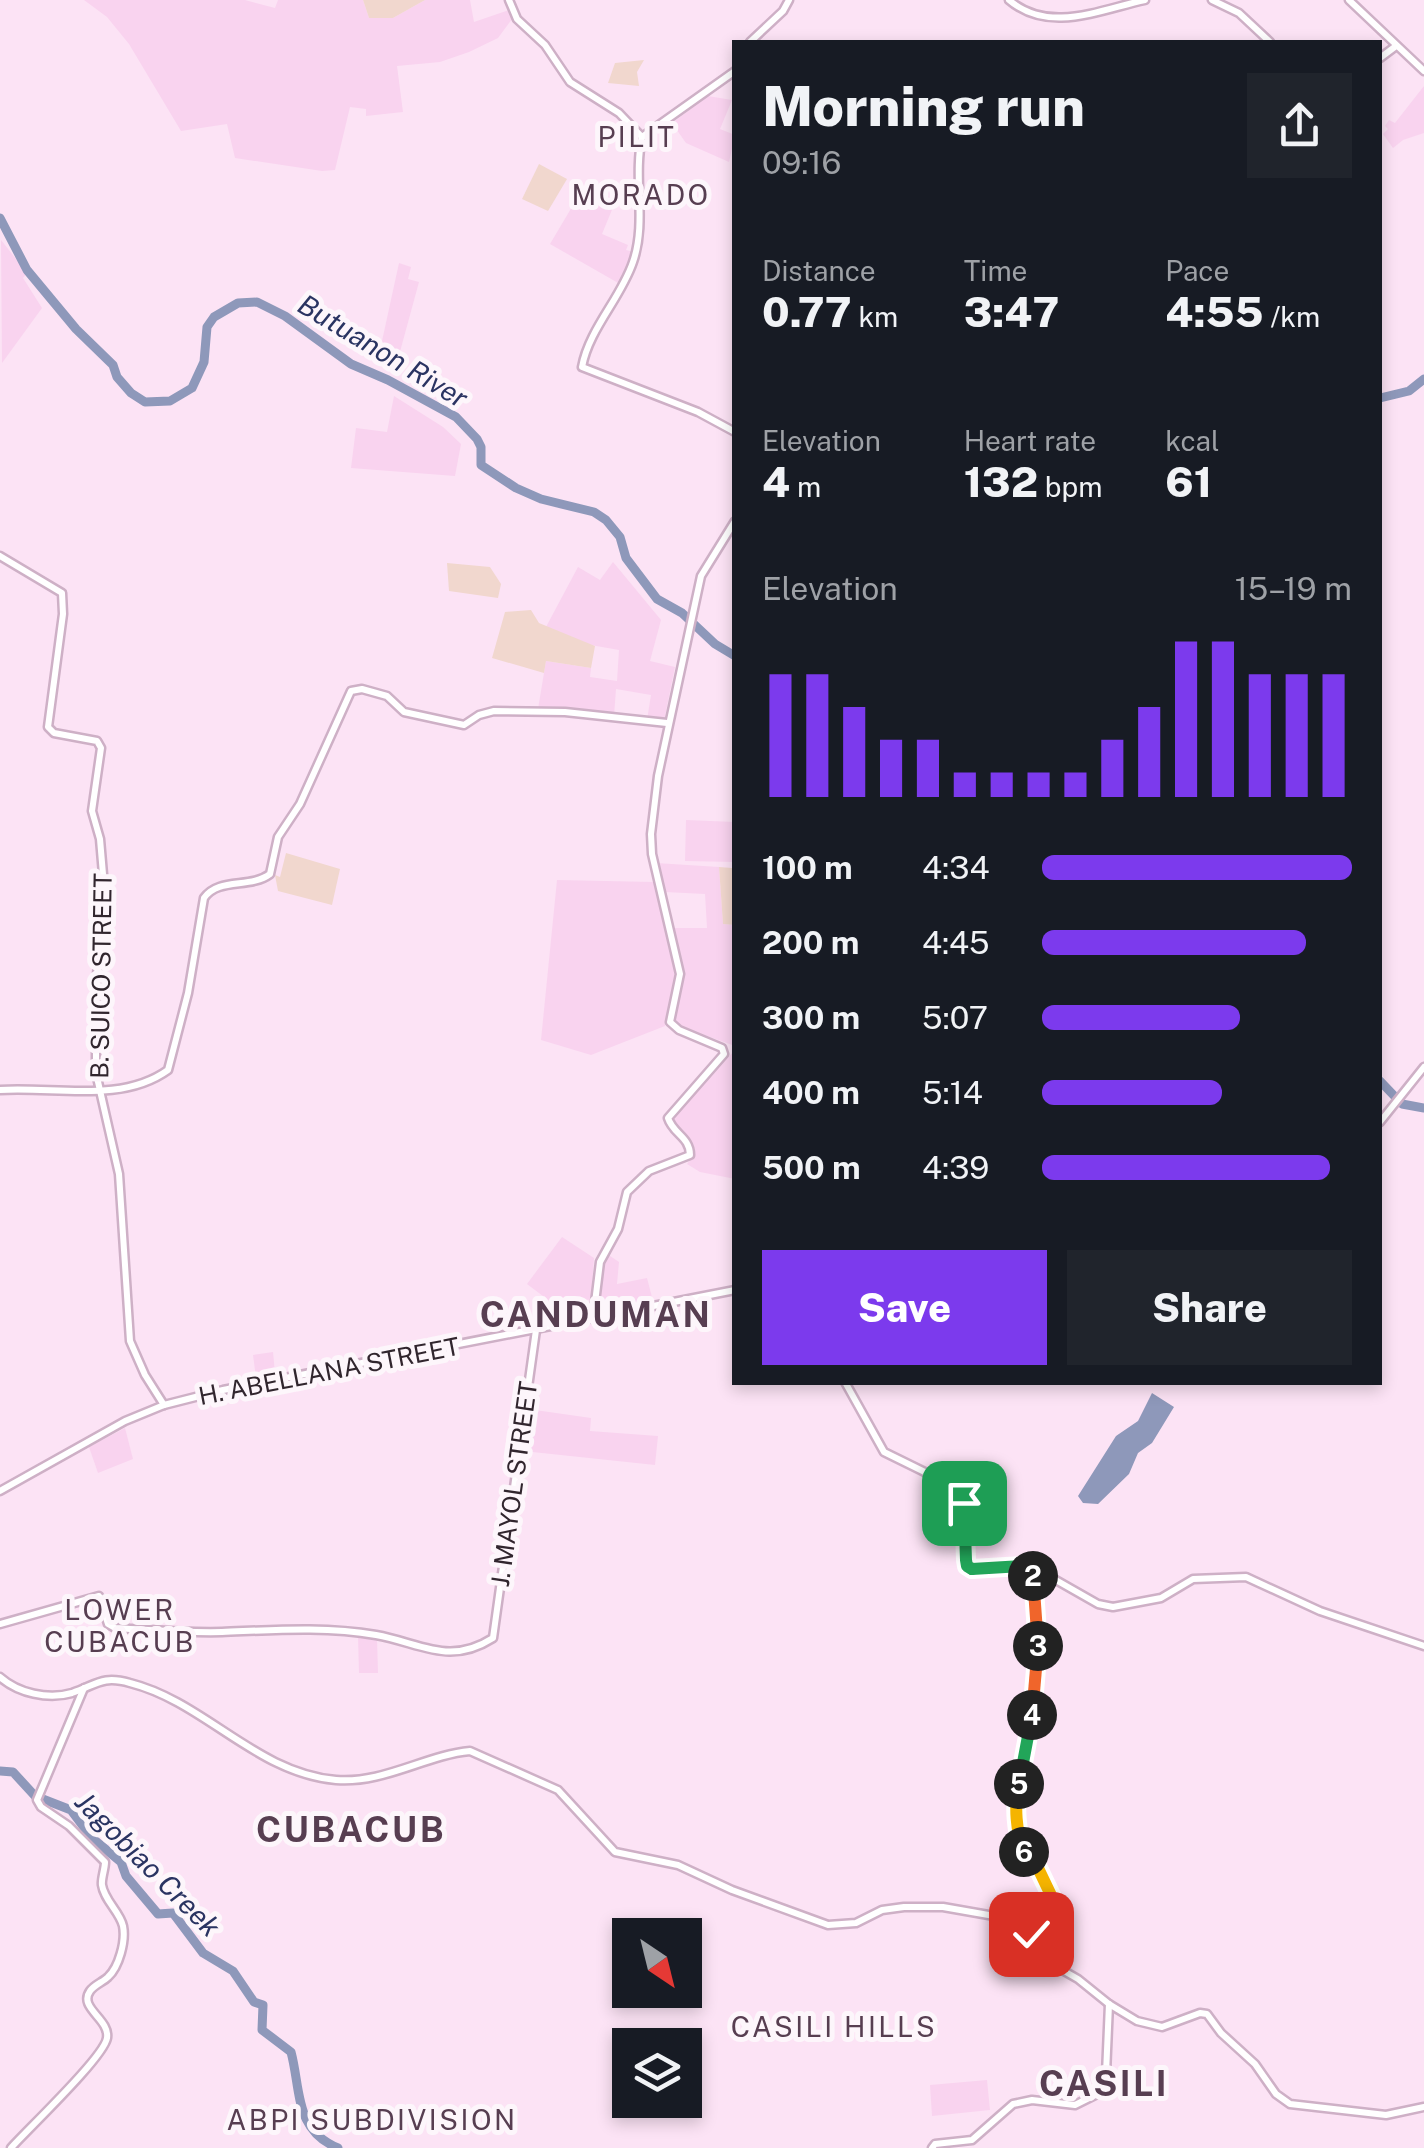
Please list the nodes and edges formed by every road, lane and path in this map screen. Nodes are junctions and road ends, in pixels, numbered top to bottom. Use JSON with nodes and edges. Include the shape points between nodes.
{"nodes":[{"id":1,"x":508,"y":0,"type":"edge"},
{"id":2,"x":789,"y":0,"type":"edge"},
{"id":3,"x":1009,"y":0,"type":"edge"},
{"id":4,"x":1144,"y":0,"type":"edge"},
{"id":5,"x":1212,"y":0,"type":"edge"},
{"id":6,"x":1350,"y":0,"type":"edge"},
{"id":7,"x":752,"y":40,"type":"edge"},
{"id":8,"x":1268,"y":40,"type":"edge"},
{"id":9,"x":1396,"y":46,"type":"junction"},
{"id":10,"x":1382,"y":56,"type":"edge"},
{"id":11,"x":1424,"y":71,"type":"edge"},
{"id":12,"x":732,"y":72,"type":"edge"},
{"id":13,"x":642,"y":137,"type":"junction"},
{"id":14,"x":732,"y":430,"type":"edge"},
{"id":15,"x":732,"y":526,"type":"edge"},
{"id":16,"x":0,"y":556,"type":"edge"},
{"id":17,"x":668,"y":723,"type":"junction"},
{"id":18,"x":1424,"y":1067,"type":"edge"},
{"id":19,"x":0,"y":1090,"type":"edge"},
{"id":20,"x":99,"y":1090,"type":"junction"},
{"id":21,"x":1382,"y":1120,"type":"edge"},
{"id":22,"x":732,"y":1291,"type":"edge"},
{"id":23,"x":593,"y":1319,"type":"junction"},
{"id":24,"x":536,"y":1330,"type":"junction"},
{"id":25,"x":847,"y":1385,"type":"edge"},
{"id":26,"x":164,"y":1406,"type":"junction"},
{"id":27,"x":0,"y":1491,"type":"edge"},
{"id":28,"x":1032,"y":1567,"type":"junction"},
{"id":29,"x":0,"y":1624,"type":"edge"},
{"id":30,"x":1424,"y":1646,"type":"edge"},
{"id":31,"x":0,"y":1677,"type":"edge"},
{"id":32,"x":85,"y":1686,"type":"junction"},
{"id":33,"x":1027,"y":1936,"type":"junction"},
{"id":34,"x":1108,"y":2004,"type":"junction"},
{"id":35,"x":1424,"y":2106,"type":"edge"},
{"id":36,"x":11,"y":2148,"type":"edge"},
{"id":37,"x":932,"y":2148,"type":"edge"}],
"edges":[{"from":1,"to":13,"type":"street","via":[[570,82],[619,113]]},
{"from":2,"to":7,"type":"street"},
{"from":3,"to":4,"type":"street","via":[[1032,16],[1056,19]]},
{"from":5,"to":8,"type":"street","via":[[1240,13]]},
{"from":6,"to":9,"type":"street"},
{"from":9,"to":10,"type":"street"},
{"from":9,"to":11,"type":"street"},
{"from":12,"to":13,"type":"street"},
{"from":13,"to":14,"type":"street","via":[[633,262],[582,367]]},
{"from":15,"to":17,"type":"street","via":[[701,576]]},
{"from":16,"to":20,"type":"street","name":"B. SUICO STREET","via":[[62,593],[48,727],[97,741],[101,748],[92,808],[104,886],[96,988]]},
{"from":17,"to":20,"type":"street","via":[[494,711],[464,725],[404,712],[387,696],[351,691],[278,837],[270,874],[213,888],[204,898],[168,1070]]},
{"from":17,"to":23,"type":"street","via":[[651,834],[680,974],[670,1022],[724,1054],[668,1118],[688,1141],[690,1155],[649,1171],[627,1192],[600,1262]]},
{"from":18,"to":21,"type":"street"},
{"from":19,"to":20,"type":"street"},
{"from":20,"to":26,"type":"street","name":"B. SUICO STREET","via":[[119,1174],[130,1341]]},
{"from":22,"to":23,"type":"street","name":"H. ABELLANA STREET"},
{"from":23,"to":24,"type":"street","name":"H. ABELLANA STREET"},
{"from":24,"to":26,"type":"street","name":"H. ABELLANA STREET"},
{"from":24,"to":29,"type":"street","name":"J. MAYOL STREET","via":[[493,1638],[476,1649],[433,1651],[348,1631],[115,1628],[99,1596]]},
{"from":25,"to":28,"type":"street","via":[[884,1452],[962,1496],[969,1568]]},
{"from":26,"to":27,"type":"street","name":"H. ABELLANA STREET"},
{"from":28,"to":30,"type":"street","via":[[1113,1607],[1161,1598],[1193,1579],[1246,1576],[1320,1612]]},
{"from":28,"to":33,"type":"street","via":[[1038,1670],[1016,1797],[1018,1834],[1060,1920],[1046,1938]]},
{"from":31,"to":32,"type":"street","via":[[42,1694]]},
{"from":32,"to":33,"type":"street","via":[[134,1683],[280,1765],[338,1780],[470,1751],[558,1790],[615,1852],[678,1865],[828,1925],[856,1923],[882,1910],[943,1907],[1000,1917]]},
{"from":32,"to":36,"type":"street","via":[[38,1797],[42,1808],[106,1862],[102,1882],[124,1928],[118,1964],[87,1996],[106,2025],[107,2042]]},
{"from":33,"to":34,"type":"street","via":[[1043,1959]]},
{"from":34,"to":35,"type":"street","via":[[1154,2027],[1207,2014],[1290,2104],[1386,2115]]},
{"from":34,"to":37,"type":"street","via":[[1106,2074],[1095,2094],[1074,2105],[1014,2104],[972,2140]]}]}
